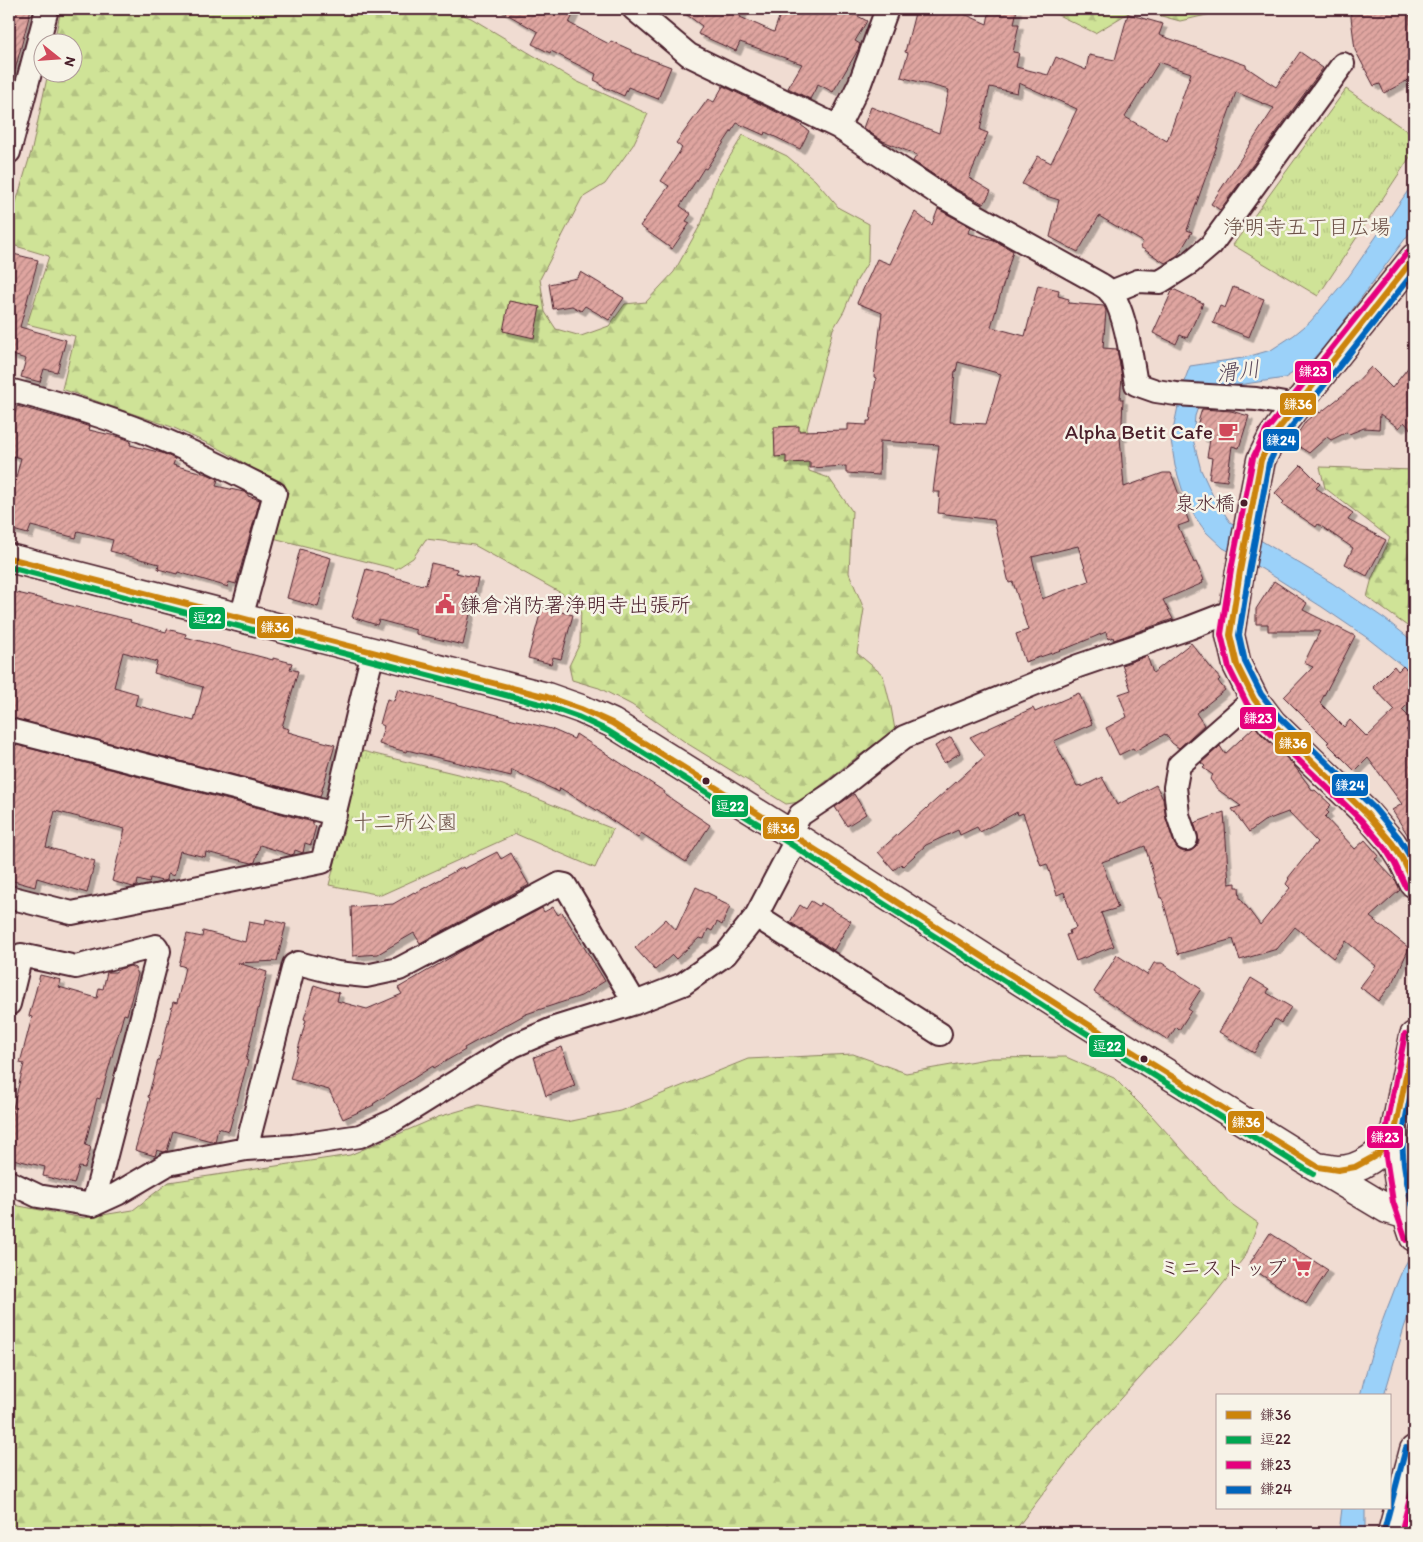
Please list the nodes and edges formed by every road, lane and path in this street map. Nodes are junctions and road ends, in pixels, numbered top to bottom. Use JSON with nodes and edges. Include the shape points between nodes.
{"nodes":[{"id":1,"x":47,"y":9,"type":"edge"},
{"id":2,"x":634,"y":9,"type":"edge"},
{"id":3,"x":887,"y":9,"type":"edge"},
{"id":4,"x":1343,"y":64,"type":"dead end"},
{"id":5,"x":15,"y":106,"type":"edge"},
{"id":6,"x":838,"y":127,"type":"junction"},
{"id":7,"x":9,"y":152,"type":"edge"},
{"id":8,"x":1414,"y":258,"type":"edge"},
{"id":9,"x":1110,"y":292,"type":"junction"},
{"id":10,"x":9,"y":390,"type":"edge"},
{"id":11,"x":1296,"y":406,"type":"junction"},
{"id":12,"x":9,"y":558,"type":"edge"},
{"id":13,"x":1233,"y":611,"type":"junction"},
{"id":14,"x":241,"y":618,"type":"junction"},
{"id":15,"x":373,"y":653,"type":"junction"},
{"id":16,"x":1254,"y":699,"type":"junction"},
{"id":17,"x":9,"y":730,"type":"edge"},
{"id":18,"x":335,"y":814,"type":"junction"},
{"id":19,"x":793,"y":836,"type":"junction"},
{"id":20,"x":1186,"y":839,"type":"dead end"},
{"id":21,"x":1414,"y":883,"type":"edge"},
{"id":22,"x":9,"y":897,"type":"edge"},
{"id":23,"x":756,"y":916,"type":"junction"},
{"id":24,"x":635,"y":1003,"type":"junction"},
{"id":25,"x":9,"y":1004,"type":"edge"},
{"id":26,"x":940,"y":1034,"type":"dead end"},
{"id":27,"x":1414,"y":1036,"type":"edge"},
{"id":28,"x":1394,"y":1136,"type":"junction"},
{"id":29,"x":246,"y":1149,"type":"junction"},
{"id":30,"x":1318,"y":1167,"type":"junction"},
{"id":31,"x":9,"y":1182,"type":"edge"},
{"id":32,"x":93,"y":1205,"type":"junction"},
{"id":33,"x":1410,"y":1226,"type":"edge"},
{"id":34,"x":1414,"y":1450,"type":"edge"},
{"id":35,"x":1392,"y":1533,"type":"edge"}],
"edges":[{"from":1,"to":5,"type":"street"},
{"from":2,"to":6,"type":"street","via":[[689,55]]},
{"from":3,"to":6,"type":"street","via":[[860,83]]},
{"from":4,"to":9,"type":"street","via":[[1211,245],[1160,282],[1138,281]]},
{"from":5,"to":7,"type":"street"},
{"from":6,"to":9,"type":"street","via":[[945,198]]},
{"from":8,"to":11,"type":"street"},
{"from":9,"to":11,"type":"street","via":[[1121,313],[1136,384],[1176,394],[1256,399]]},
{"from":10,"to":14,"type":"street","via":[[68,405],[148,433],[275,493]]},
{"from":11,"to":13,"type":"street","via":[[1273,436],[1262,460]]},
{"from":12,"to":14,"type":"street"},
{"from":13,"to":16,"type":"street","via":[[1230,636],[1237,666]]},
{"from":13,"to":19,"type":"street","via":[[1078,666],[904,738],[800,815]]},
{"from":14,"to":15,"type":"street"},
{"from":15,"to":18,"type":"street"},
{"from":15,"to":19,"type":"street","via":[[581,709],[641,740]]},
{"from":16,"to":20,"type":"street","via":[[1179,765],[1175,787],[1178,815]]},
{"from":16,"to":21,"type":"street","via":[[1272,723],[1367,814],[1392,843]]},
{"from":17,"to":18,"type":"street"},
{"from":18,"to":22,"type":"street","via":[[322,862],[72,913]]},
{"from":19,"to":23,"type":"street"},
{"from":19,"to":30,"type":"street"},
{"from":23,"to":24,"type":"street","via":[[726,954],[683,984]]},
{"from":23,"to":26,"type":"street"},
{"from":24,"to":29,"type":"street","via":[[555,1028],[513,1046],[393,1122],[360,1136]]},
{"from":24,"to":29,"type":"street","via":[[565,885],[560,884],[399,970],[366,976],[298,963],[294,965]]},
{"from":25,"to":32,"type":"street","via":[[21,955],[76,967],[156,946],[159,951]]},
{"from":27,"to":28,"type":"street"},
{"from":28,"to":30,"type":"street","via":[[1384,1149],[1357,1166],[1339,1170]]},
{"from":28,"to":33,"type":"street","via":[[1399,1185]]},
{"from":29,"to":32,"type":"street","via":[[168,1164]]},
{"from":30,"to":33,"type":"street"},
{"from":31,"to":32,"type":"street","via":[[38,1196]]},
{"from":34,"to":35,"type":"street"}]}
